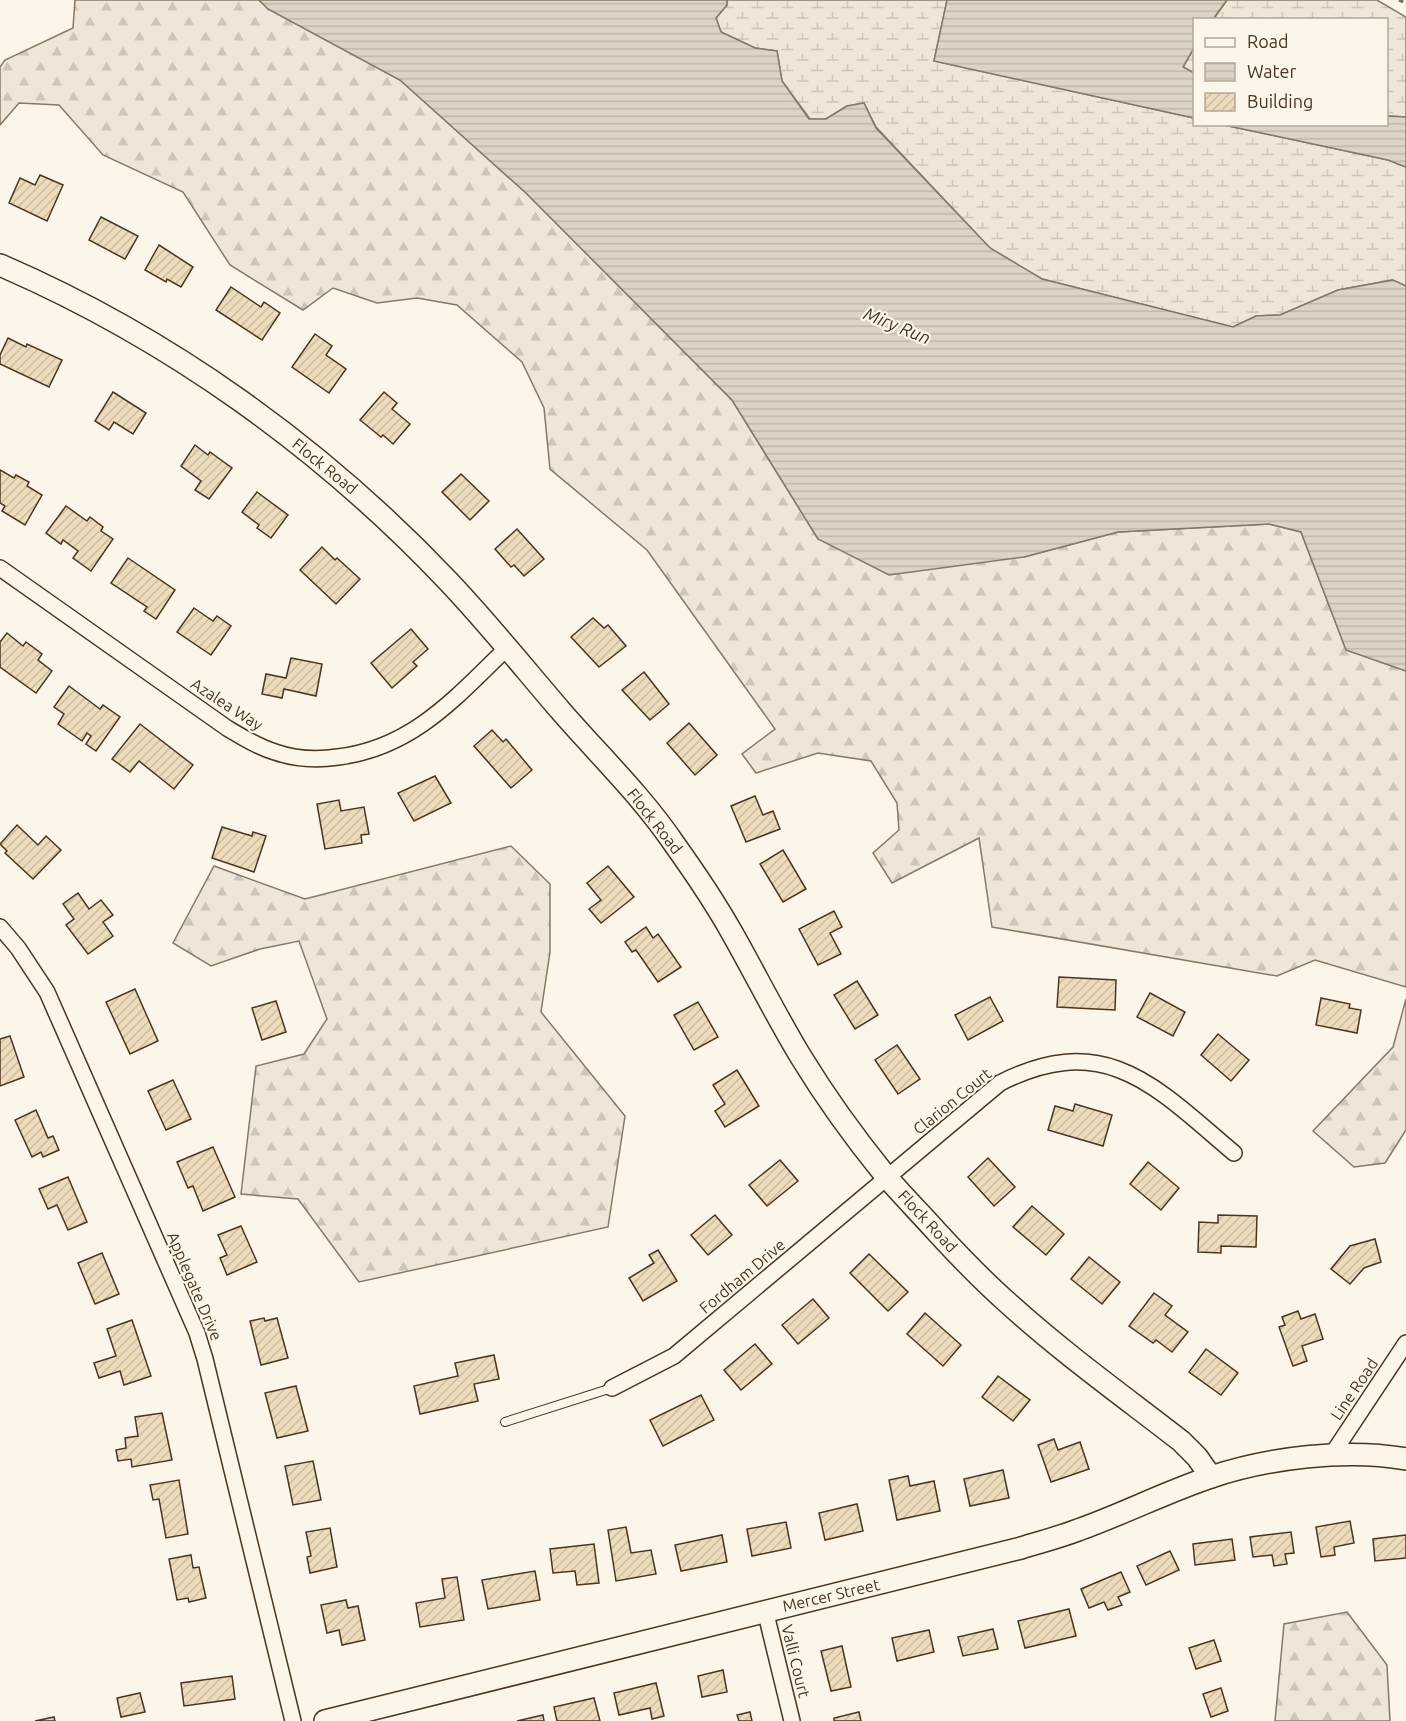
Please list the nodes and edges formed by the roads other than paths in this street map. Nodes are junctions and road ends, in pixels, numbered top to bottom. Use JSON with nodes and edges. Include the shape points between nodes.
{"nodes":[{"id":1,"x":0,"y":265,"type":"edge"},
{"id":2,"x":0,"y":568,"type":"edge"},
{"id":3,"x":507,"y":648,"type":"junction"},
{"id":4,"x":0,"y":927,"type":"edge"},
{"id":5,"x":1234,"y":1153,"type":"dead end"},
{"id":6,"x":888,"y":1178,"type":"junction"},
{"id":7,"x":1406,"y":1343,"type":"edge"},
{"id":8,"x":612,"y":1388,"type":"joint"},
{"id":9,"x":505,"y":1422,"type":"dead end"},
{"id":10,"x":1331,"y":1456,"type":"junction"},
{"id":11,"x":1406,"y":1459,"type":"edge"},
{"id":12,"x":1211,"y":1477,"type":"junction"},
{"id":13,"x":765,"y":1610,"type":"junction"},
{"id":14,"x":293,"y":1721,"type":"edge"},
{"id":15,"x":325,"y":1721,"type":"edge"},
{"id":16,"x":792,"y":1721,"type":"edge"}],
"edges":[{"from":1,"to":3,"type":"street","name":"Flock Road","via":[[125,327],[239,399],[296,442],[395,528]]},
{"from":2,"to":3,"type":"street","name":"Azalea Way","via":[[227,728],[254,744],[299,758],[356,755],[402,738],[428,721]]},
{"from":3,"to":6,"type":"street","name":"Flock Road","via":[[671,839],[730,929],[804,1062]]},
{"from":4,"to":14,"type":"street","name":"Applegate Drive","via":[[47,992],[197,1333]]},
{"from":5,"to":6,"type":"street","name":"Clarion Court","via":[[1140,1078],[1117,1069],[1071,1062],[1046,1065],[999,1083]]},
{"from":6,"to":8,"type":"street","name":"Fordham Drive","via":[[674,1356]]},
{"from":6,"to":12,"type":"street","name":"Flock Road","via":[[1007,1302],[1181,1441]]},
{"from":7,"to":10,"type":"street","name":"Line Road"},
{"from":8,"to":9,"type":"lane"},
{"from":10,"to":11,"type":"street","name":"Mercer Street"},
{"from":10,"to":12,"type":"street","name":"Mercer Street"},
{"from":12,"to":13,"type":"street","name":"Mercer Street","via":[[1021,1548]]},
{"from":13,"to":15,"type":"street","name":"Mercer Street"},
{"from":13,"to":16,"type":"street","name":"Valli Court"}]}
